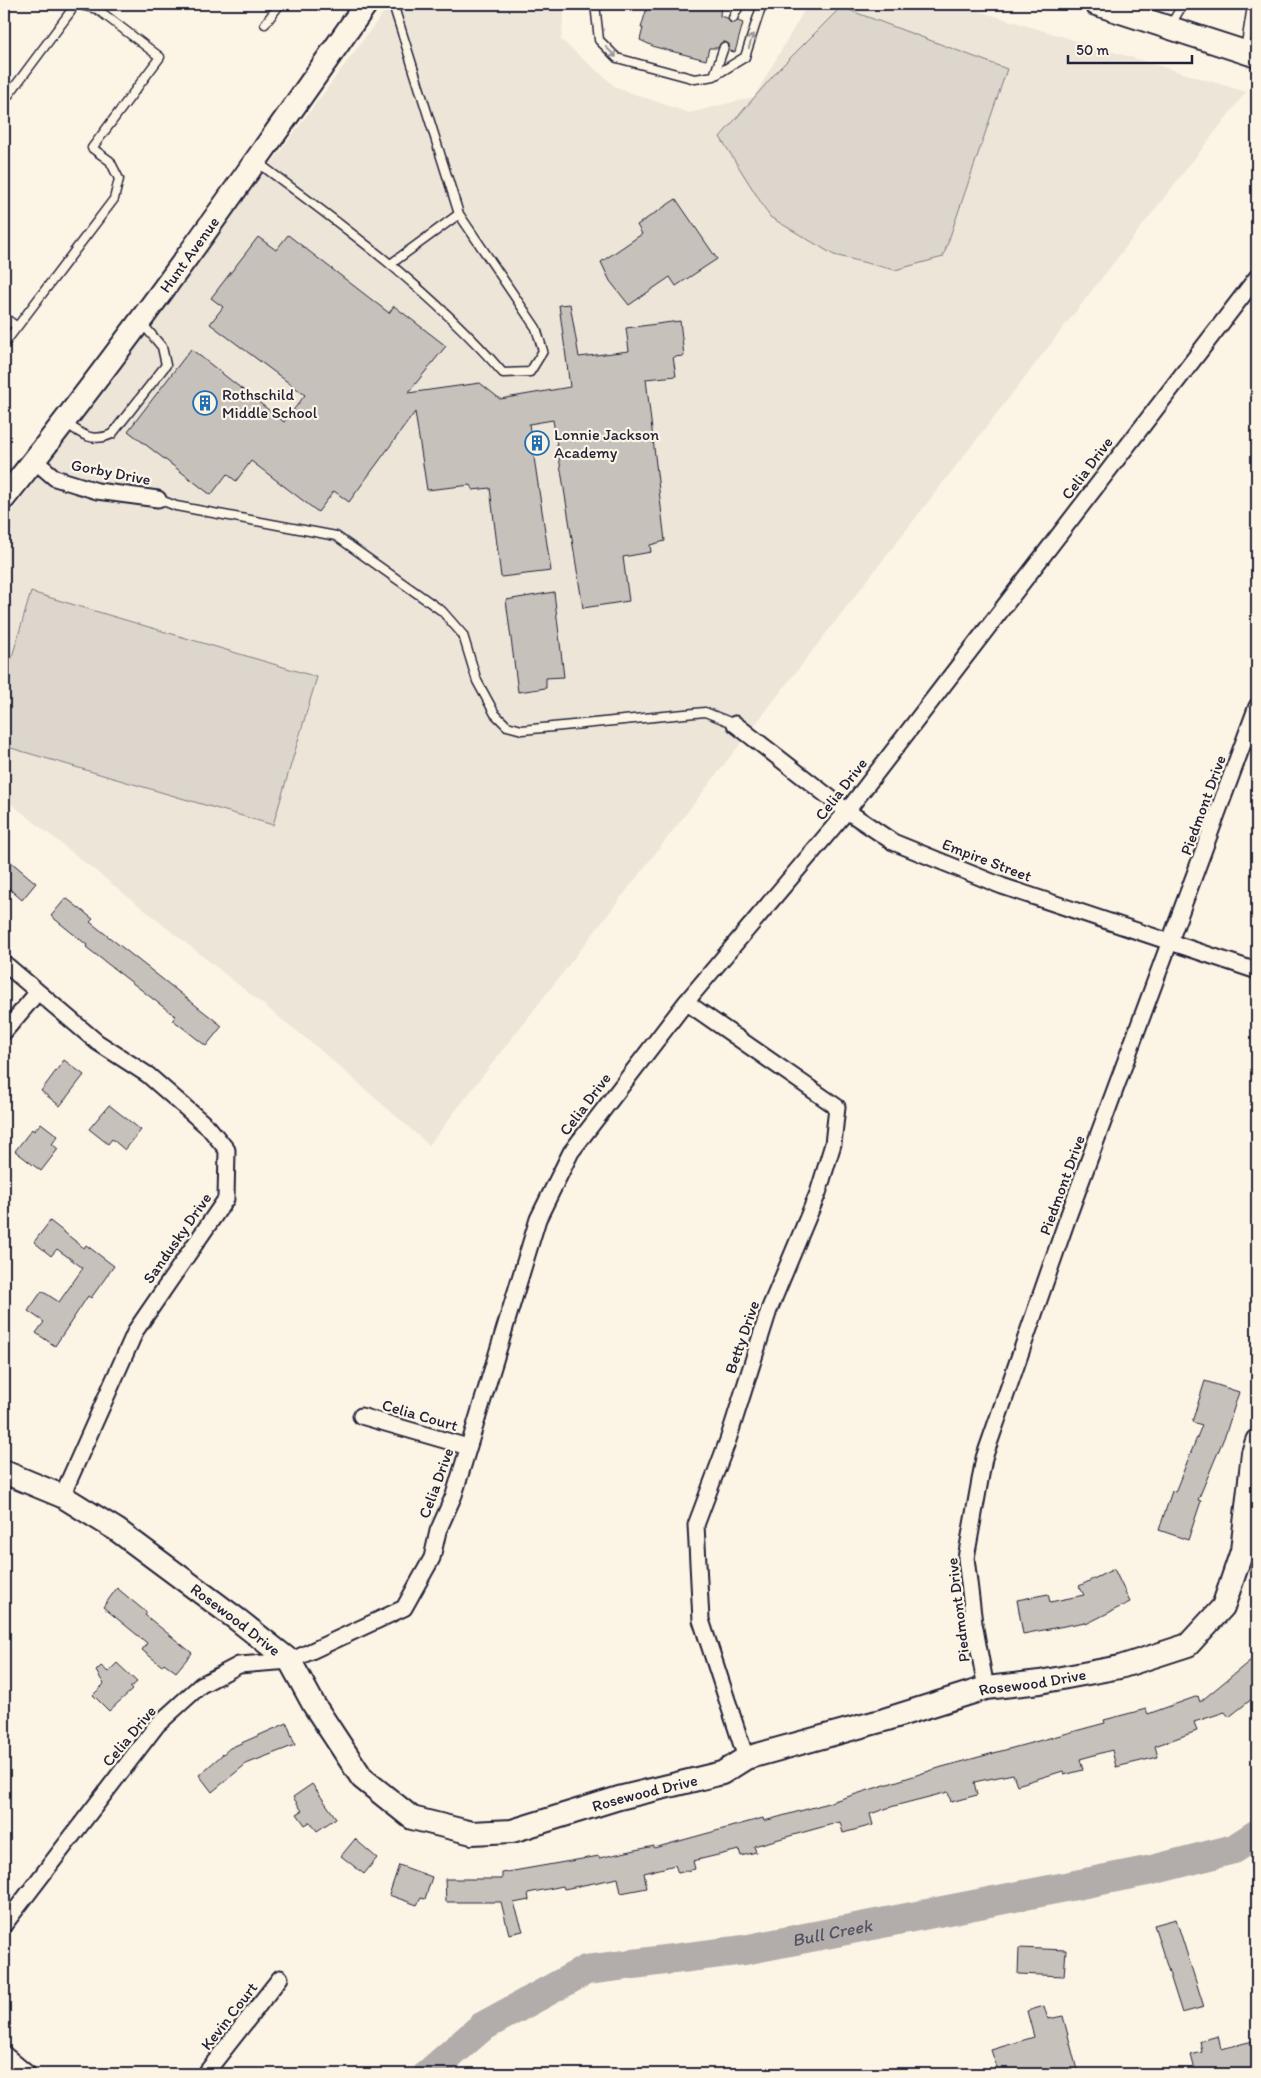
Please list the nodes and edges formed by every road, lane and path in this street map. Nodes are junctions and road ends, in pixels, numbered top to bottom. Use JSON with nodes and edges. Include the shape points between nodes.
{"nodes":[{"id":1,"x":72,"y":4,"type":"edge"},
{"id":2,"x":76,"y":4,"type":"edge"},
{"id":3,"x":280,"y":4,"type":"edge"},
{"id":4,"x":366,"y":4,"type":"edge"},
{"id":5,"x":393,"y":4,"type":"edge"},
{"id":6,"x":740,"y":4,"type":"edge"},
{"id":7,"x":762,"y":4,"type":"edge"},
{"id":8,"x":1096,"y":4,"type":"edge"},
{"id":9,"x":1183,"y":4,"type":"edge"},
{"id":10,"x":1257,"y":4,"type":"edge"},
{"id":11,"x":594,"y":6,"type":"edge"},
{"id":12,"x":733,"y":18,"type":"dead end"},
{"id":13,"x":265,"y":24,"type":"dead end"},
{"id":14,"x":1169,"y":28,"type":"junction"},
{"id":15,"x":724,"y":47,"type":"dead end"},
{"id":16,"x":1251,"y":54,"type":"edge"},
{"id":17,"x":714,"y":76,"type":"junction"},
{"id":18,"x":4,"y":101,"type":"edge"},
{"id":19,"x":256,"y":161,"type":"junction"},
{"id":20,"x":459,"y":214,"type":"junction"},
{"id":21,"x":392,"y":263,"type":"junction"},
{"id":22,"x":1257,"y":277,"type":"edge"},
{"id":23,"x":4,"y":317,"type":"edge"},
{"id":24,"x":140,"y":320,"type":"junction"},
{"id":25,"x":17,"y":326,"type":"junction"},
{"id":26,"x":4,"y":344,"type":"edge"},
{"id":27,"x":64,"y":422,"type":"junction"},
{"id":28,"x":34,"y":460,"type":"junction"},
{"id":29,"x":4,"y":498,"type":"edge"},
{"id":30,"x":158,"y":499,"type":"joint"},
{"id":31,"x":1257,"y":706,"type":"edge"},
{"id":32,"x":735,"y":724,"type":"joint"},
{"id":33,"x":847,"y":811,"type":"junction"},
{"id":34,"x":1171,"y":942,"type":"junction"},
{"id":35,"x":4,"y":963,"type":"edge"},
{"id":36,"x":1257,"y":971,"type":"edge"},
{"id":37,"x":38,"y":993,"type":"junction"},
{"id":38,"x":686,"y":1002,"type":"junction"},
{"id":39,"x":4,"y":1032,"type":"edge"},
{"id":40,"x":361,"y":1416,"type":"dead end"},
{"id":41,"x":1257,"y":1440,"type":"edge"},
{"id":42,"x":468,"y":1447,"type":"junction"},
{"id":43,"x":4,"y":1472,"type":"edge"},
{"id":44,"x":62,"y":1496,"type":"junction"},
{"id":45,"x":290,"y":1660,"type":"junction"},
{"id":46,"x":986,"y":1688,"type":"junction"},
{"id":47,"x":746,"y":1758,"type":"junction"},
{"id":48,"x":4,"y":1925,"type":"edge"},
{"id":49,"x":280,"y":1978,"type":"dead end"},
{"id":50,"x":4,"y":2054,"type":"edge"},
{"id":51,"x":28,"y":2074,"type":"edge"},
{"id":52,"x":206,"y":2074,"type":"edge"}],
"edges":[{"from":1,"to":18,"type":"lane","via":[[71,11]]},
{"from":2,"to":25,"type":"lane","via":[[97,9],[160,57],[92,148],[110,161],[119,179],[114,199]]},
{"from":3,"to":13,"type":"lane"},
{"from":4,"to":19,"type":"street","name":"Hunt Avenue"},
{"from":5,"to":20,"type":"lane"},
{"from":6,"to":12,"type":"lane"},
{"from":17,"to":7,"type":"lane","one_way":true,"via":[[746,58]]},
{"from":8,"to":14,"type":"street"},
{"from":9,"to":14,"type":"lane"},
{"from":10,"to":16,"type":"lane","via":[[1251,12]]},
{"from":11,"to":17,"type":"lane","one_way":true,"via":[[598,40],[617,58],[695,79]]},
{"from":14,"to":16,"type":"street"},
{"from":15,"to":17,"type":"lane"},
{"from":19,"to":21,"type":"lane"},
{"from":19,"to":24,"type":"street","name":"Hunt Avenue"},
{"from":20,"to":21,"type":"lane"},
{"from":20,"to":21,"type":"lane","via":[[536,328],[543,351],[530,372],[504,373],[471,335]]},
{"from":22,"to":33,"type":"street","name":"Celia Drive"},
{"from":23,"to":25,"type":"lane"},
{"from":24,"to":27,"type":"street","name":"Hunt Avenue"},
{"from":24,"to":27,"type":"lane","via":[[162,347],[166,365],[112,434],[102,439],[86,437]]},
{"from":25,"to":26,"type":"lane"},
{"from":27,"to":28,"type":"street","name":"Hunt Avenue"},
{"from":28,"to":29,"type":"street","name":"Hunt Avenue"},
{"from":28,"to":30,"type":"street","name":"Gorby Drive","via":[[55,478],[97,491]]},
{"from":30,"to":32,"type":"lane","via":[[176,506],[336,536],[442,610],[463,635],[477,681],[495,714],[507,726],[522,730],[705,712]]},
{"from":31,"to":34,"type":"street","name":"Piedmont Drive"},
{"from":32,"to":33,"type":"street","name":"Empire Street"},
{"from":33,"to":34,"type":"street","name":"Empire Street","via":[[893,842],[1002,886]]},
{"from":33,"to":38,"type":"street","name":"Celia Drive"},
{"from":34,"to":36,"type":"street","name":"Empire Street"},
{"from":34,"to":46,"type":"street","name":"Piedmont Drive","via":[[1069,1214],[984,1458],[966,1558]]},
{"from":35,"to":37,"type":"street","name":"Sandusky Drive"},
{"from":37,"to":39,"type":"street"},
{"from":37,"to":44,"type":"street","name":"Sandusky Drive","via":[[97,1042],[148,1075],[209,1128],[227,1150],[226,1199],[136,1330]]},
{"from":38,"to":42,"type":"street","name":"Celia Drive","via":[[571,1152],[542,1211]]},
{"from":38,"to":47,"type":"street","name":"Betty Drive","via":[[837,1107],[833,1144],[818,1193],[769,1310],[728,1440],[696,1525],[701,1620]]},
{"from":40,"to":42,"type":"street","name":"Celia Court"},
{"from":41,"to":46,"type":"street","name":"Rosewood Drive","via":[[1242,1551],[1223,1607],[1188,1645],[1120,1667]]},
{"from":42,"to":45,"type":"street","name":"Celia Drive","via":[[454,1495],[438,1531],[432,1558],[404,1608]]},
{"from":43,"to":44,"type":"street","name":"Rosewood Drive"},
{"from":44,"to":45,"type":"street","name":"Rosewood Drive","via":[[117,1530]]},
{"from":45,"to":47,"type":"street","name":"Rosewood Drive","via":[[362,1778],[412,1818],[472,1833],[512,1830],[619,1798],[722,1773]]},
{"from":45,"to":48,"type":"street","name":"Celia Drive","via":[[239,1665],[200,1685],[157,1725]]},
{"from":46,"to":47,"type":"street","name":"Rosewood Drive"},
{"from":49,"to":52,"type":"street","name":"Kevin Court"},
{"from":50,"to":51,"type":"street"}]}
